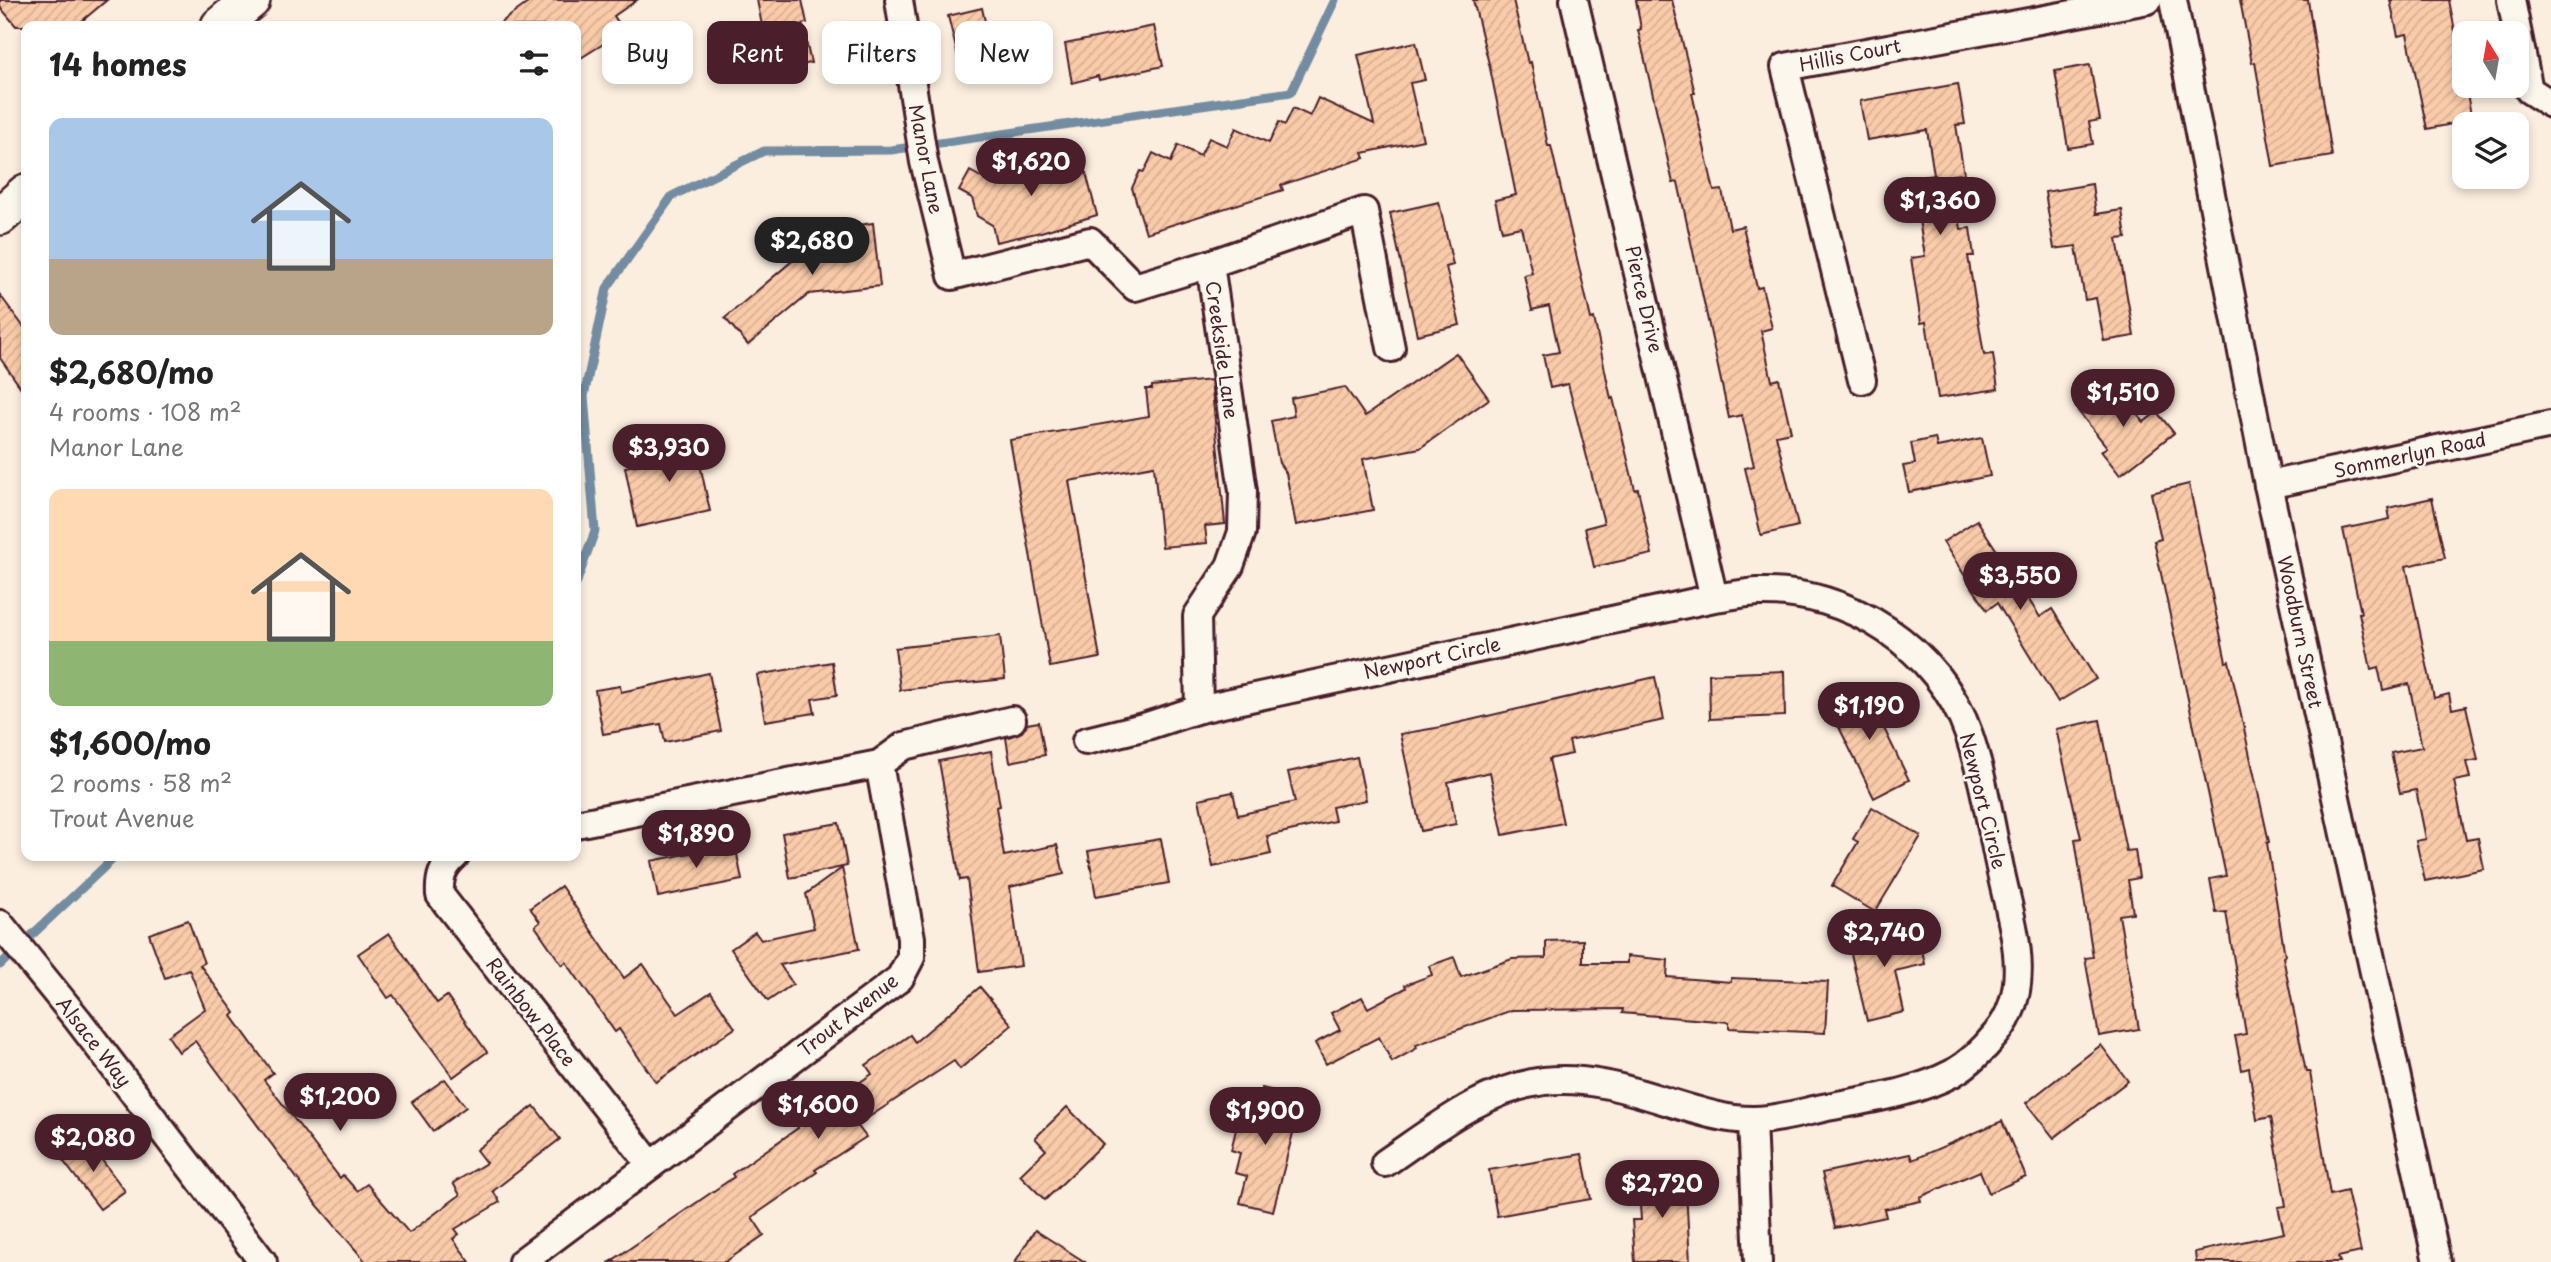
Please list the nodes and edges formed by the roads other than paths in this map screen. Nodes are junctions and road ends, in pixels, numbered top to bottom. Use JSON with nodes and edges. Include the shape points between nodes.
{"nodes":[{"id":1,"x":251,"y":0,"type":"edge"},
{"id":2,"x":899,"y":0,"type":"edge"},
{"id":3,"x":1574,"y":0,"type":"edge"},
{"id":4,"x":2148,"y":0,"type":"edge"},
{"id":5,"x":2173,"y":0,"type":"edge"},
{"id":6,"x":2511,"y":0,"type":"edge"},
{"id":7,"x":226,"y":21,"type":"edge"},
{"id":8,"x":2551,"y":104,"type":"edge"},
{"id":9,"x":21,"y":197,"type":"edge"},
{"id":10,"x":0,"y":216,"type":"edge"},
{"id":11,"x":1210,"y":264,"type":"junction"},
{"id":12,"x":951,"y":276,"type":"joint"},
{"id":13,"x":1391,"y":348,"type":"dead end"},
{"id":14,"x":1862,"y":380,"type":"dead end"},
{"id":15,"x":2551,"y":425,"type":"edge"},
{"id":16,"x":2268,"y":485,"type":"junction"},
{"id":17,"x":1714,"y":598,"type":"junction"},
{"id":18,"x":1199,"y":709,"type":"junction"},
{"id":19,"x":1012,"y":720,"type":"dead end"},
{"id":20,"x":1086,"y":741,"type":"dead end"},
{"id":21,"x":878,"y":764,"type":"junction"},
{"id":22,"x":581,"y":823,"type":"edge"},
{"id":23,"x":449,"y":861,"type":"edge"},
{"id":24,"x":0,"y":924,"type":"edge"},
{"id":25,"x":1752,"y":1120,"type":"junction"},
{"id":26,"x":1385,"y":1163,"type":"dead end"},
{"id":27,"x":651,"y":1165,"type":"junction"},
{"id":28,"x":263,"y":1262,"type":"edge"},
{"id":29,"x":522,"y":1262,"type":"edge"},
{"id":30,"x":1758,"y":1262,"type":"edge"},
{"id":31,"x":2437,"y":1262,"type":"edge"}],
"edges":[{"from":1,"to":7,"type":"main road"},
{"from":2,"to":12,"type":"street","name":"Manor Lane","via":[[925,162]]},
{"from":3,"to":17,"type":"street","name":"Pierce Drive"},
{"from":4,"to":14,"type":"street","name":"Hillis Court","via":[[1785,67]]},
{"from":5,"to":16,"type":"street","name":"Woodburn Street"},
{"from":6,"to":8,"type":"street","via":[[2529,90]]},
{"from":9,"to":10,"type":"main road"},
{"from":11,"to":12,"type":"street","name":"Creekside Lane","via":[[1135,287],[1090,241]]},
{"from":11,"to":13,"type":"street","via":[[1364,211]]},
{"from":11,"to":18,"type":"street","name":"Creekside Lane","via":[[1243,491],[1242,532],[1230,566],[1197,616]]},
{"from":15,"to":16,"type":"street","name":"Sommerlyn Road"},
{"from":16,"to":31,"type":"street","name":"Woodburn Street"},
{"from":17,"to":18,"type":"street","name":"Newport Circle"},
{"from":17,"to":25,"type":"street","name":"Newport Circle","via":[[1759,592],[1836,603],[1873,620],[1905,643],[1932,672],[1968,732],[2018,952],[2019,984],[2000,1030],[1956,1071],[1908,1091]]},
{"from":18,"to":20,"type":"street","name":"Newport Circle"},
{"from":19,"to":21,"type":"street","via":[[904,746]]},
{"from":21,"to":22,"type":"street"},
{"from":21,"to":27,"type":"street","name":"Trout Avenue","via":[[911,938],[911,957],[900,978]]},
{"from":23,"to":27,"type":"street","name":"Rainbow Place","via":[[439,878],[440,895]]},
{"from":24,"to":28,"type":"street","name":"Alsace Way"},
{"from":25,"to":26,"type":"street","name":"Newport Circle","via":[[1716,1116],[1602,1083],[1548,1081],[1496,1093]]},
{"from":25,"to":30,"type":"street"},
{"from":27,"to":29,"type":"street","name":"Trout Avenue"}]}
